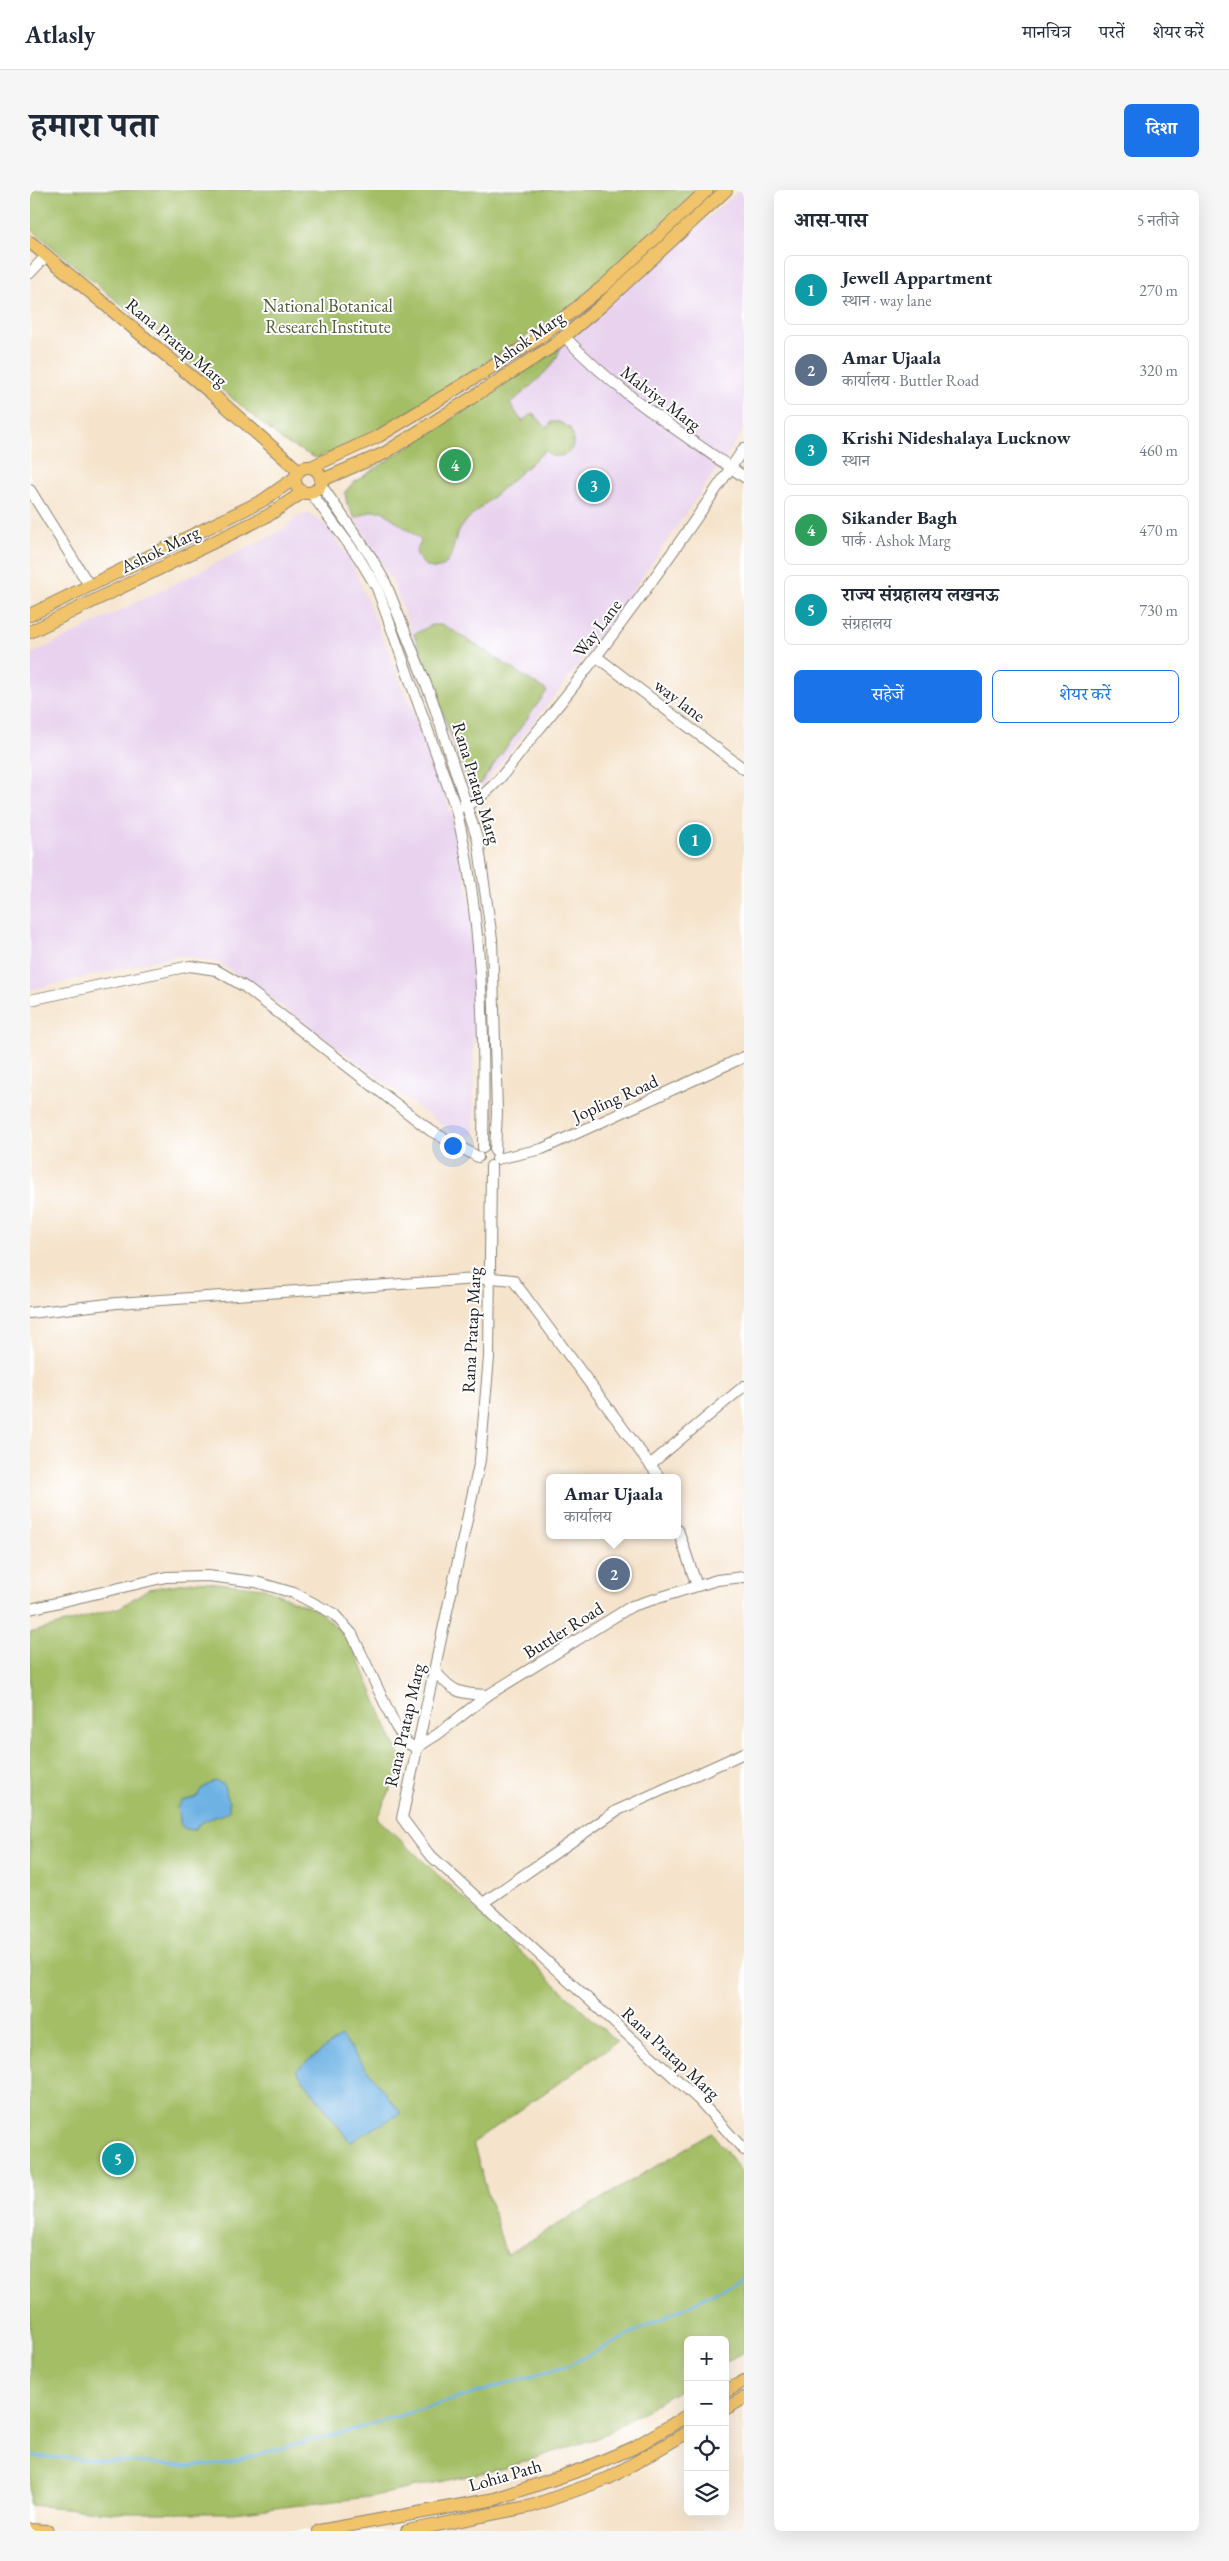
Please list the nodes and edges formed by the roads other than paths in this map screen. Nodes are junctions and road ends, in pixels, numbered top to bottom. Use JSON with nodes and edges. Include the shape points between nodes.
{"nodes":[{"id":1,"x":707,"y":190,"type":"edge"},
{"id":2,"x":726,"y":190,"type":"edge"},
{"id":3,"x":30,"y":242,"type":"edge"},
{"id":4,"x":46,"y":256,"type":"junction"},
{"id":5,"x":30,"y":273,"type":"edge"},
{"id":6,"x":564,"y":336,"type":"junction"},
{"id":7,"x":744,"y":448,"type":"edge"},
{"id":8,"x":311,"y":467,"type":"junction"},
{"id":9,"x":731,"y":468,"type":"junction"},
{"id":10,"x":297,"y":474,"type":"junction"},
{"id":11,"x":744,"y":477,"type":"edge"},
{"id":12,"x":314,"y":488,"type":"junction"},
{"id":13,"x":30,"y":490,"type":"edge"},
{"id":14,"x":89,"y":585,"type":"junction"},
{"id":15,"x":30,"y":615,"type":"edge"},
{"id":16,"x":30,"y":632,"type":"edge"},
{"id":17,"x":596,"y":657,"type":"junction"},
{"id":18,"x":744,"y":769,"type":"edge"},
{"id":19,"x":467,"y":805,"type":"junction"},
{"id":20,"x":456,"y":809,"type":"junction"},
{"id":21,"x":30,"y":1000,"type":"edge"},
{"id":22,"x":744,"y":1057,"type":"edge"},
{"id":23,"x":481,"y":1153,"type":"junction"},
{"id":24,"x":494,"y":1159,"type":"junction"},
{"id":25,"x":492,"y":1278,"type":"junction"},
{"id":26,"x":30,"y":1314,"type":"edge"},
{"id":27,"x":744,"y":1386,"type":"edge"},
{"id":28,"x":651,"y":1464,"type":"junction"},
{"id":29,"x":657,"y":1474,"type":"edge"},
{"id":30,"x":681,"y":1539,"type":"edge"},
{"id":31,"x":744,"y":1578,"type":"edge"},
{"id":32,"x":697,"y":1586,"type":"junction"},
{"id":33,"x":30,"y":1609,"type":"edge"},
{"id":34,"x":435,"y":1671,"type":"junction"},
{"id":35,"x":488,"y":1696,"type":"junction"},
{"id":36,"x":416,"y":1748,"type":"junction"},
{"id":37,"x":744,"y":1753,"type":"edge"},
{"id":38,"x":483,"y":1903,"type":"junction"},
{"id":39,"x":742,"y":2145,"type":"edge"},
{"id":40,"x":744,"y":2380,"type":"edge"},
{"id":41,"x":729,"y":2389,"type":"edge"},
{"id":42,"x":744,"y":2398,"type":"edge"},
{"id":43,"x":729,"y":2407,"type":"edge"},
{"id":44,"x":684,"y":2417,"type":"edge"},
{"id":45,"x":684,"y":2434,"type":"edge"},
{"id":46,"x":30,"y":2530,"type":"edge"},
{"id":47,"x":47,"y":2531,"type":"edge"},
{"id":48,"x":320,"y":2531,"type":"edge"},
{"id":49,"x":407,"y":2531,"type":"edge"}],
"edges":[{"from":1,"to":8,"type":"main road","name":"Ashok Marg","via":[[605,285],[536,340],[379,436]]},
{"from":2,"to":6,"type":"main road","name":"Ashok Marg"},
{"from":3,"to":4,"type":"main road","name":"Rana Pratap Marg"},
{"from":4,"to":5,"type":"street"},
{"from":4,"to":10,"type":"main road","name":"Rana Pratap Marg","via":[[210,392]]},
{"from":6,"to":9,"type":"street","name":"Malviya Marg","via":[[588,361],[658,419]]},
{"from":6,"to":12,"type":"main road","name":"Ashok Marg","via":[[385,453]]},
{"from":7,"to":9,"type":"street","name":"Way Lane"},
{"from":8,"to":10,"type":"main road","name":"Ashok Marg"},
{"from":8,"to":12,"type":"main road","via":[[319,472]]},
{"from":9,"to":11,"type":"street","name":"Malviya Marg"},
{"from":9,"to":17,"type":"street","name":"Way Lane"},
{"from":10,"to":12,"type":"main road","name":"Rana Pratap Marg","via":[[297,486]]},
{"from":10,"to":14,"type":"main road","name":"Ashok Marg","via":[[262,500]]},
{"from":12,"to":16,"type":"main road","name":"Ashok Marg","via":[[269,516]]},
{"from":12,"to":19,"type":"street","name":"Rana Pratap Marg","via":[[371,556],[386,584],[432,699]]},
{"from":12,"to":20,"type":"street","name":"Rana Pratap Marg","via":[[377,588]]},
{"from":13,"to":14,"type":"street"},
{"from":14,"to":15,"type":"main road","name":"Ashok Marg"},
{"from":17,"to":18,"type":"street","name":"way lane"},
{"from":17,"to":19,"type":"street","name":"Way Lane","via":[[486,793]]},
{"from":19,"to":20,"type":"street","name":"Way Lane"},
{"from":19,"to":24,"type":"street","name":"Rana Pratap Marg","via":[[478,841],[492,938],[497,1112]]},
{"from":20,"to":23,"type":"street","name":"Rana Pratap Marg","via":[[465,845],[478,940]]},
{"from":21,"to":23,"type":"street","via":[[190,966],[216,970],[245,987],[431,1131]]},
{"from":22,"to":24,"type":"street","name":"Jopling Road","via":[[542,1149]]},
{"from":23,"to":24,"type":"street","via":[[487,1147]]},
{"from":23,"to":24,"type":"street","via":[[482,1165]]},
{"from":24,"to":25,"type":"street","name":"Rana Pratap Marg"},
{"from":25,"to":26,"type":"street","via":[[117,1303]]},
{"from":25,"to":28,"type":"street","via":[[513,1280]]},
{"from":25,"to":34,"type":"street","name":"Rana Pratap Marg","via":[[480,1460]]},
{"from":27,"to":28,"type":"street"},
{"from":28,"to":29,"type":"street"},
{"from":30,"to":32,"type":"street"},
{"from":31,"to":32,"type":"street","name":"Buttler Road","via":[[717,1580]]},
{"from":32,"to":35,"type":"street","name":"Buttler Road","via":[[632,1606]]},
{"from":33,"to":36,"type":"street","via":[[166,1577],[208,1576],[294,1592],[334,1614],[352,1634],[396,1727],[407,1743]]},
{"from":34,"to":35,"type":"street","via":[[447,1687],[462,1694]]},
{"from":34,"to":36,"type":"street","name":"Rana Pratap Marg"},
{"from":35,"to":36,"type":"street","name":"Buttler Road"},
{"from":36,"to":38,"type":"street","name":"Rana Pratap Marg","via":[[402,1818],[428,1853]]},
{"from":37,"to":38,"type":"street","via":[[616,1811]]},
{"from":38,"to":39,"type":"street","name":"Rana Pratap Marg","via":[[698,2099]]},
{"from":40,"to":41,"type":"main road"},
{"from":42,"to":43,"type":"main road"},
{"from":44,"to":48,"type":"main road","name":"Lohia Path","via":[[633,2448],[496,2499]]},
{"from":45,"to":49,"type":"main road","name":"Lohia Path","via":[[609,2478],[532,2506]]},
{"from":46,"to":47,"type":"main road"}]}
